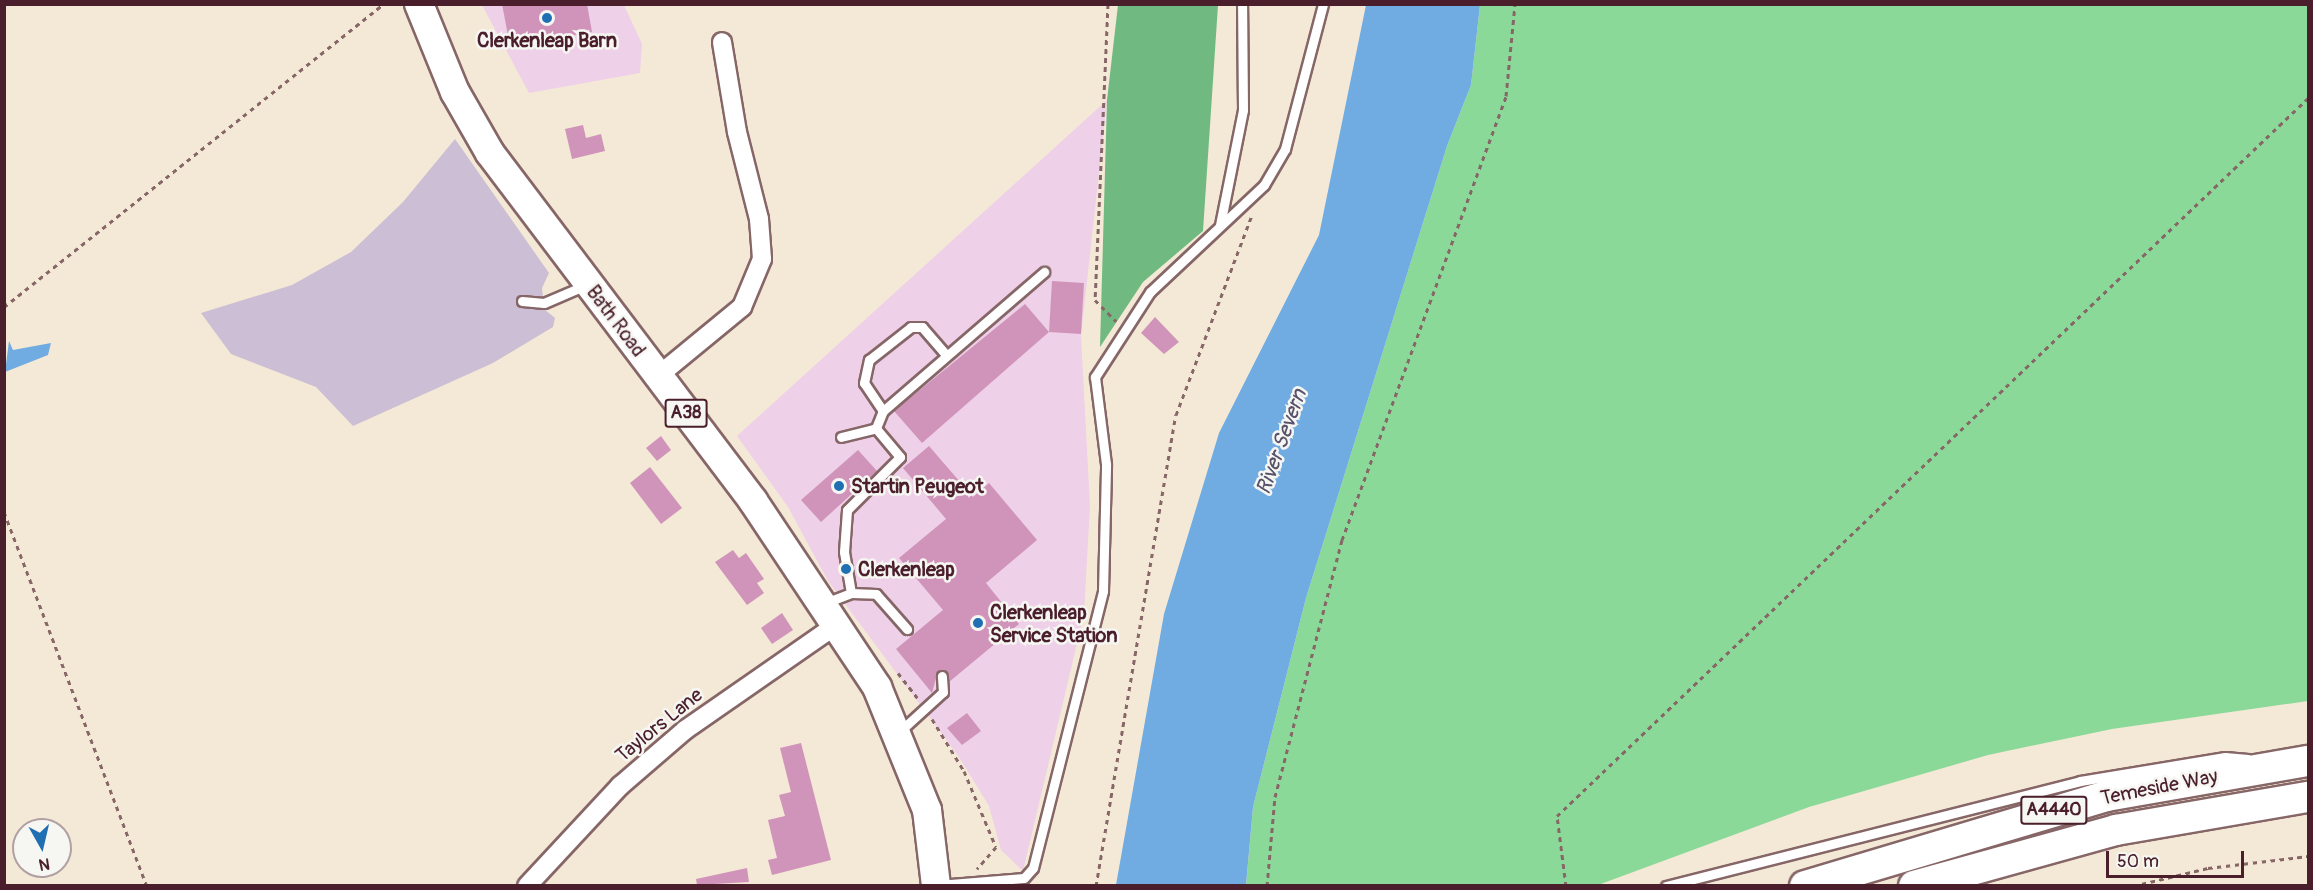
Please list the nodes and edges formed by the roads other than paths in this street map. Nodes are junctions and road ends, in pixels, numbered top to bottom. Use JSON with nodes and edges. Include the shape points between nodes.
{"nodes":[{"id":1,"x":419,"y":4,"type":"edge"},
{"id":2,"x":1242,"y":4,"type":"edge"},
{"id":3,"x":1323,"y":4,"type":"edge"},
{"id":4,"x":723,"y":42,"type":"dead end"},
{"id":5,"x":1220,"y":226,"type":"junction"},
{"id":6,"x":1044,"y":272,"type":"dead end"},
{"id":7,"x":588,"y":284,"type":"junction"},
{"id":8,"x":522,"y":301,"type":"dead end"},
{"id":9,"x":946,"y":355,"type":"junction"},
{"id":10,"x":658,"y":376,"type":"junction"},
{"id":11,"x":883,"y":411,"type":"junction"},
{"id":12,"x":876,"y":428,"type":"junction"},
{"id":13,"x":841,"y":437,"type":"dead end"},
{"id":14,"x":838,"y":606,"type":"junction"},
{"id":15,"x":906,"y":629,"type":"dead end"},
{"id":16,"x":942,"y":676,"type":"dead end"},
{"id":17,"x":898,"y":733,"type":"junction"},
{"id":18,"x":2306,"y":762,"type":"edge"},
{"id":19,"x":2308,"y":796,"type":"edge"},
{"id":20,"x":1004,"y":883,"type":"edge"},
{"id":21,"x":526,"y":885,"type":"edge"},
{"id":22,"x":936,"y":885,"type":"edge"},
{"id":23,"x":1666,"y":885,"type":"edge"},
{"id":24,"x":1805,"y":885,"type":"edge"},
{"id":25,"x":1914,"y":885,"type":"edge"}],
"edges":[{"from":1,"to":7,"type":"main road","name":"Bath Road","number":"A38","via":[[455,93],[490,153]]},
{"from":2,"to":5,"type":"lane","via":[[1243,110]]},
{"from":3,"to":5,"type":"lane","via":[[1285,149],[1264,185]]},
{"from":4,"to":10,"type":"street","via":[[737,132],[759,219],[762,259],[742,307]]},
{"from":5,"to":20,"type":"lane","via":[[1150,292],[1095,377],[1106,464],[1103,591],[1033,868],[1024,878]]},
{"from":6,"to":9,"type":"lane"},
{"from":7,"to":8,"type":"lane","via":[[544,303]]},
{"from":7,"to":10,"type":"main road","name":"Bath Road","number":"A38"},
{"from":9,"to":11,"type":"lane"},
{"from":9,"to":11,"type":"lane","via":[[922,327],[911,327],[869,360],[864,383]]},
{"from":10,"to":14,"type":"main road","name":"Bath Road","number":"A38"},
{"from":11,"to":12,"type":"lane"},
{"from":12,"to":13,"type":"lane"},
{"from":12,"to":14,"type":"lane","via":[[900,457],[847,510]]},
{"from":14,"to":15,"type":"lane","via":[[876,594]]},
{"from":14,"to":17,"type":"main road","number":"A38"},
{"from":14,"to":21,"type":"street","name":"Taylors Lane","via":[[620,786]]},
{"from":16,"to":17,"type":"lane","via":[[943,692]]},
{"from":17,"to":22,"type":"main road","number":"A38","via":[[927,810]]},
{"from":18,"to":23,"type":"lane","via":[[2225,757],[2080,781]]},
{"from":18,"to":24,"type":"highway","name":"Temeside Way","number":"A4440","via":[[2107,796],[1982,829]]},
{"from":19,"to":25,"type":"highway","name":"Temeside Way","number":"A4440","via":[[2116,830]]},
{"from":20,"to":22,"type":"lane"}]}
